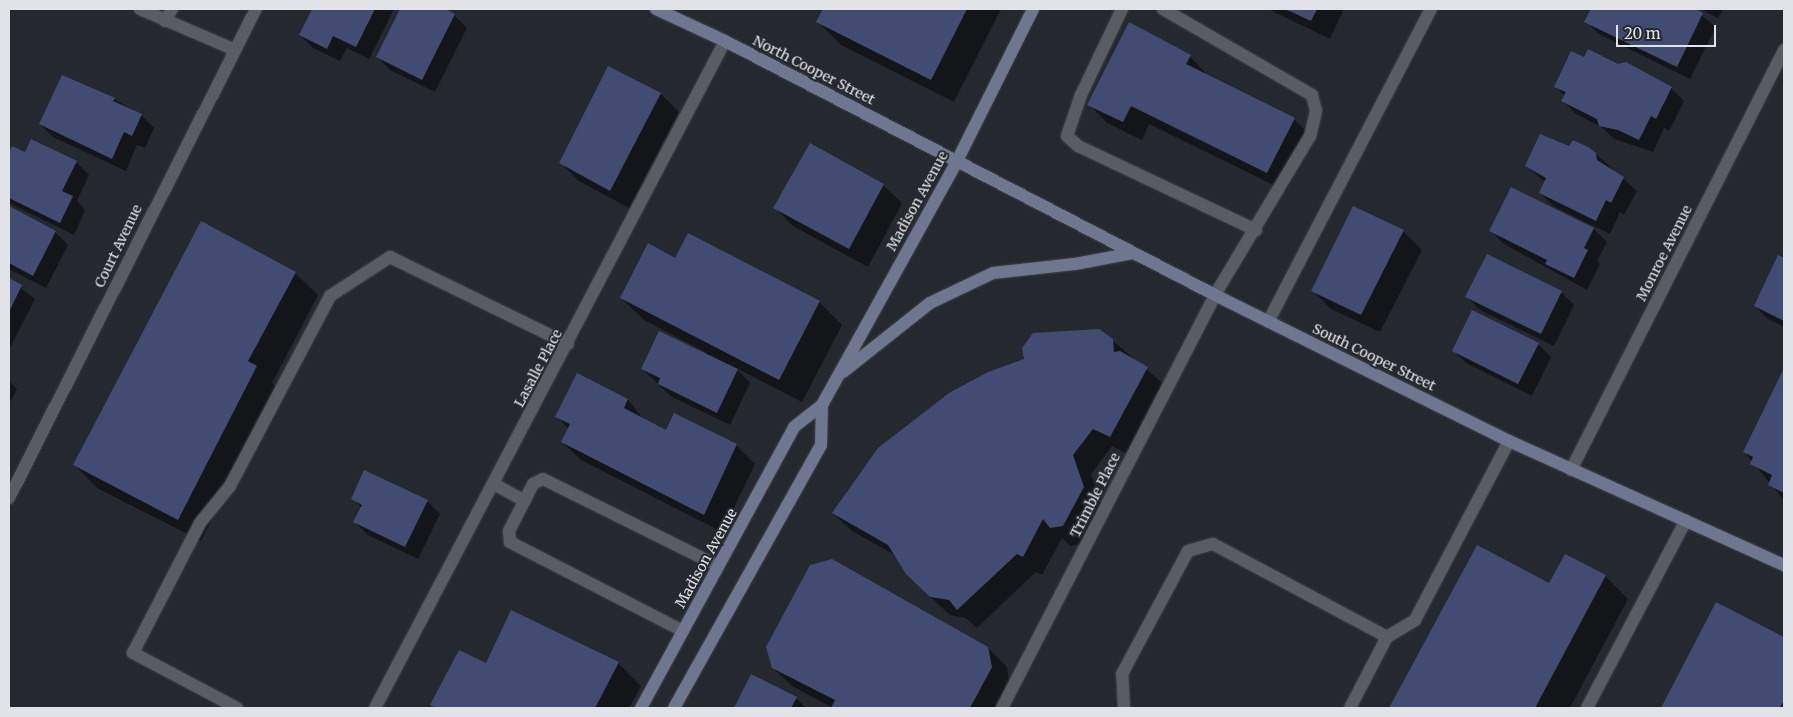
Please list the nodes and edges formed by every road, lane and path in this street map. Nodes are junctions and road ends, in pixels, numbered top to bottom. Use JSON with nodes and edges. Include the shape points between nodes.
{"nodes":[{"id":1,"x":140,"y":9,"type":"edge"},
{"id":2,"x":172,"y":9,"type":"edge"},
{"id":3,"x":256,"y":9,"type":"edge"},
{"id":4,"x":656,"y":9,"type":"edge"},
{"id":5,"x":1033,"y":9,"type":"edge"},
{"id":6,"x":1122,"y":9,"type":"edge"},
{"id":7,"x":1163,"y":9,"type":"edge"},
{"id":8,"x":1431,"y":9,"type":"edge"},
{"id":9,"x":165,"y":21,"type":"junction"},
{"id":10,"x":724,"y":41,"type":"junction"},
{"id":11,"x":235,"y":50,"type":"junction"},
{"id":12,"x":1784,"y":50,"type":"edge"},
{"id":13,"x":957,"y":161,"type":"junction"},
{"id":14,"x":1256,"y":230,"type":"junction"},
{"id":15,"x":1133,"y":253,"type":"junction"},
{"id":16,"x":1215,"y":296,"type":"junction"},
{"id":17,"x":1268,"y":322,"type":"junction"},
{"id":18,"x":568,"y":344,"type":"junction"},
{"id":19,"x":837,"y":376,"type":"junction"},
{"id":20,"x":822,"y":405,"type":"junction"},
{"id":21,"x":1510,"y":441,"type":"junction"},
{"id":22,"x":1571,"y":470,"type":"junction"},
{"id":23,"x":494,"y":484,"type":"junction"},
{"id":24,"x":9,"y":498,"type":"edge"},
{"id":25,"x":525,"y":501,"type":"junction"},
{"id":26,"x":1686,"y":520,"type":"junction"},
{"id":27,"x":1784,"y":565,"type":"edge"},
{"id":28,"x":718,"y":566,"type":"junction"},
{"id":29,"x":683,"y":631,"type":"junction"},
{"id":30,"x":1387,"y":637,"type":"junction"},
{"id":31,"x":237,"y":708,"type":"edge"},
{"id":32,"x":375,"y":708,"type":"edge"},
{"id":33,"x":641,"y":708,"type":"edge"},
{"id":34,"x":674,"y":708,"type":"edge"},
{"id":35,"x":1002,"y":708,"type":"edge"},
{"id":36,"x":1124,"y":708,"type":"edge"},
{"id":37,"x":1350,"y":708,"type":"edge"},
{"id":38,"x":1588,"y":708,"type":"edge"}],
"edges":[{"from":1,"to":9,"type":"street"},
{"from":2,"to":9,"type":"street"},
{"from":3,"to":11,"type":"street","name":"Court Avenue"},
{"from":4,"to":10,"type":"street","name":"North Cooper Street"},
{"from":5,"to":13,"type":"street","name":"Madison Avenue"},
{"from":6,"to":14,"type":"street","via":[[1081,95],[1067,136],[1078,146]]},
{"from":7,"to":14,"type":"street","name":"Trimble Place","via":[[1312,95],[1316,111],[1310,136]]},
{"from":8,"to":17,"type":"street"},
{"from":9,"to":11,"type":"street"},
{"from":10,"to":13,"type":"street","name":"North Cooper Street"},
{"from":10,"to":18,"type":"street","name":"Lasalle Place"},
{"from":11,"to":24,"type":"street","name":"Court Avenue"},
{"from":12,"to":22,"type":"street","name":"Monroe Avenue"},
{"from":13,"to":15,"type":"street","name":"South Cooper Street"},
{"from":13,"to":19,"type":"street","name":"Madison Avenue"},
{"from":14,"to":16,"type":"street","name":"Trimble Place"},
{"from":15,"to":16,"type":"street","name":"South Cooper Street"},
{"from":15,"to":19,"type":"street","via":[[1084,263],[992,273],[930,303]]},
{"from":16,"to":17,"type":"street","name":"South Cooper Street"},
{"from":16,"to":35,"type":"street","name":"Trimble Place"},
{"from":17,"to":21,"type":"street","name":"South Cooper Street"},
{"from":18,"to":23,"type":"street","name":"Lasalle Place"},
{"from":18,"to":31,"type":"street","via":[[390,257],[330,296],[230,486],[200,523],[133,653]]},
{"from":19,"to":20,"type":"street","name":"Madison Avenue"},
{"from":20,"to":28,"type":"street","name":"Madison Avenue","via":[[794,427]]},
{"from":20,"to":34,"type":"street","name":"Madison Avenue","via":[[820,445]]},
{"from":21,"to":22,"type":"street","name":"South Cooper Street"},
{"from":21,"to":30,"type":"street","via":[[1415,620]]},
{"from":22,"to":26,"type":"street","name":"South Cooper Street"},
{"from":23,"to":25,"type":"street"},
{"from":23,"to":32,"type":"street","name":"Lasalle Place"},
{"from":25,"to":28,"type":"street","via":[[533,484],[543,479]]},
{"from":25,"to":29,"type":"street","via":[[509,531],[510,542]]},
{"from":26,"to":27,"type":"street","name":"South Cooper Street"},
{"from":26,"to":38,"type":"street"},
{"from":28,"to":29,"type":"street","name":"Madison Avenue"},
{"from":29,"to":33,"type":"street","name":"Madison Avenue"},
{"from":30,"to":36,"type":"street","via":[[1214,544],[1188,551],[1122,674]]},
{"from":30,"to":37,"type":"street"}]}
